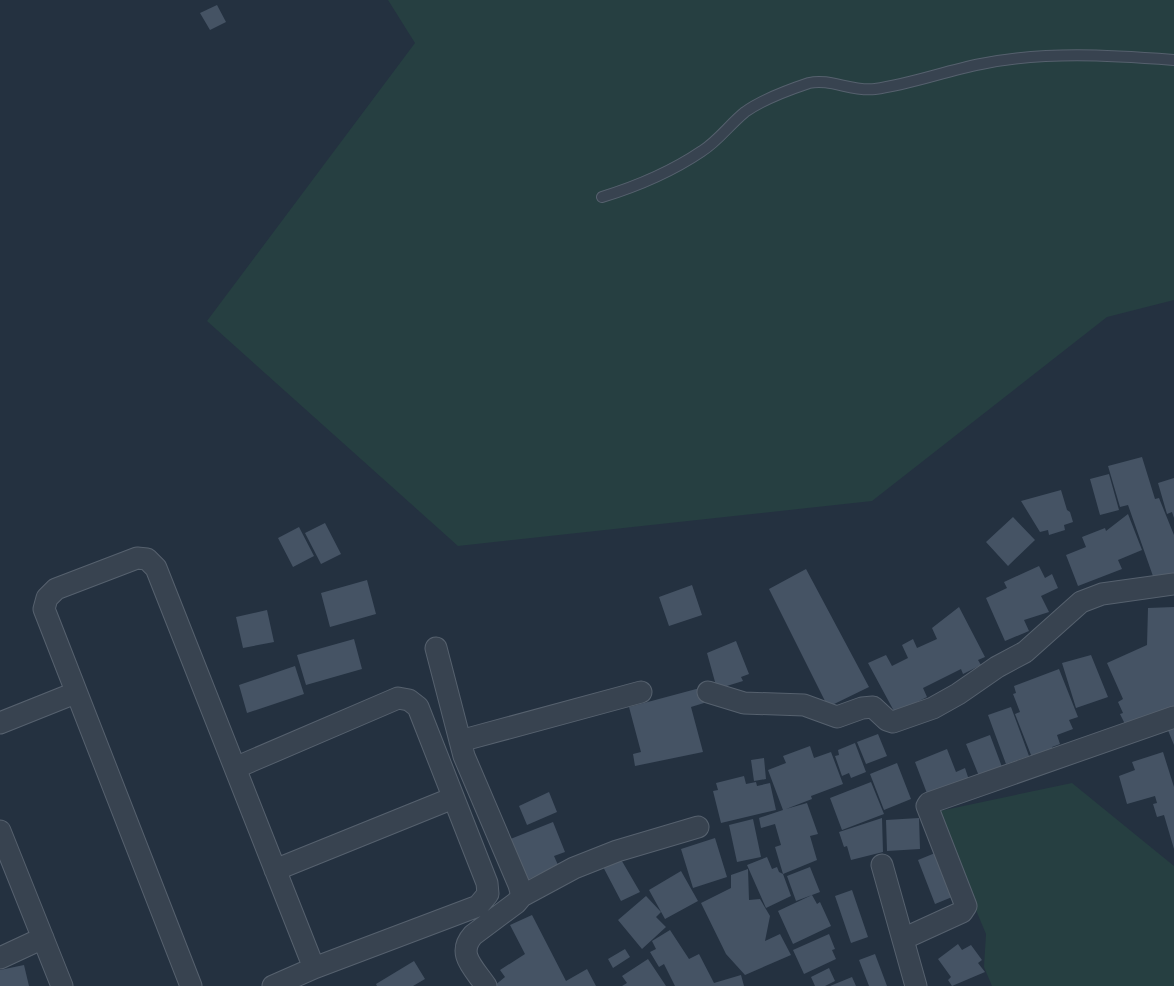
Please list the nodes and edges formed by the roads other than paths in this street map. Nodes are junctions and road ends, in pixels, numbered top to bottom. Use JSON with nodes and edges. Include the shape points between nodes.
{"nodes":[{"id":1,"x":1174,"y":60,"type":"edge"},
{"id":2,"x":602,"y":197,"type":"dead end"},
{"id":3,"x":1174,"y":584,"type":"edge"},
{"id":4,"x":436,"y":648,"type":"dead end"},
{"id":5,"x":641,"y":692,"type":"dead end"},
{"id":6,"x":708,"y":692,"type":"dead end"},
{"id":7,"x":75,"y":693,"type":"junction"},
{"id":8,"x":1174,"y":717,"type":"edge"},
{"id":9,"x":0,"y":723,"type":"edge"},
{"id":10,"x":460,"y":741,"type":"junction"},
{"id":11,"x":234,"y":768,"type":"junction"},
{"id":12,"x":453,"y":798,"type":"junction"},
{"id":13,"x":698,"y":827,"type":"dead end"},
{"id":14,"x":1,"y":837,"type":"edge"},
{"id":15,"x":882,"y":865,"type":"dead end"},
{"id":16,"x":275,"y":870,"type":"junction"},
{"id":17,"x":522,"y":896,"type":"junction"},
{"id":18,"x":43,"y":938,"type":"junction"},
{"id":19,"x":903,"y":939,"type":"junction"},
{"id":20,"x":0,"y":958,"type":"edge"},
{"id":21,"x":314,"y":968,"type":"junction"},
{"id":22,"x":62,"y":986,"type":"edge"},
{"id":23,"x":191,"y":986,"type":"edge"},
{"id":24,"x":273,"y":986,"type":"edge"},
{"id":25,"x":486,"y":986,"type":"edge"},
{"id":26,"x":916,"y":986,"type":"edge"}],
"edges":[{"from":1,"to":2,"type":"lane","via":[[1104,54],[1019,57],[873,89],[846,88],[816,81],[745,112],[704,150],[670,170],[629,189]]},
{"from":3,"to":6,"type":"street","via":[[1102,594],[1081,602],[1025,652],[933,708],[893,722],[873,707],[837,717],[804,705],[744,703]]},
{"from":4,"to":10,"type":"street"},
{"from":5,"to":10,"type":"street"},
{"from":7,"to":9,"type":"street"},
{"from":7,"to":11,"type":"street","via":[[44,609],[47,598],[56,589],[137,558],[147,559],[156,568]]},
{"from":7,"to":23,"type":"street"},
{"from":8,"to":19,"type":"street","via":[[929,803],[927,806],[966,906],[962,912]]},
{"from":10,"to":17,"type":"street","via":[[476,787]]},
{"from":11,"to":12,"type":"street","via":[[398,698],[409,700],[418,707]]},
{"from":11,"to":16,"type":"street"},
{"from":12,"to":16,"type":"street"},
{"from":12,"to":21,"type":"street","via":[[487,883],[488,894],[478,906]]},
{"from":13,"to":17,"type":"street","via":[[617,851],[574,868]]},
{"from":14,"to":18,"type":"street"},
{"from":15,"to":19,"type":"street"},
{"from":16,"to":21,"type":"street"},
{"from":17,"to":25,"type":"street","via":[[467,942],[466,957]]},
{"from":18,"to":20,"type":"street"},
{"from":18,"to":22,"type":"street"},
{"from":19,"to":26,"type":"street"},
{"from":21,"to":24,"type":"street"}]}
